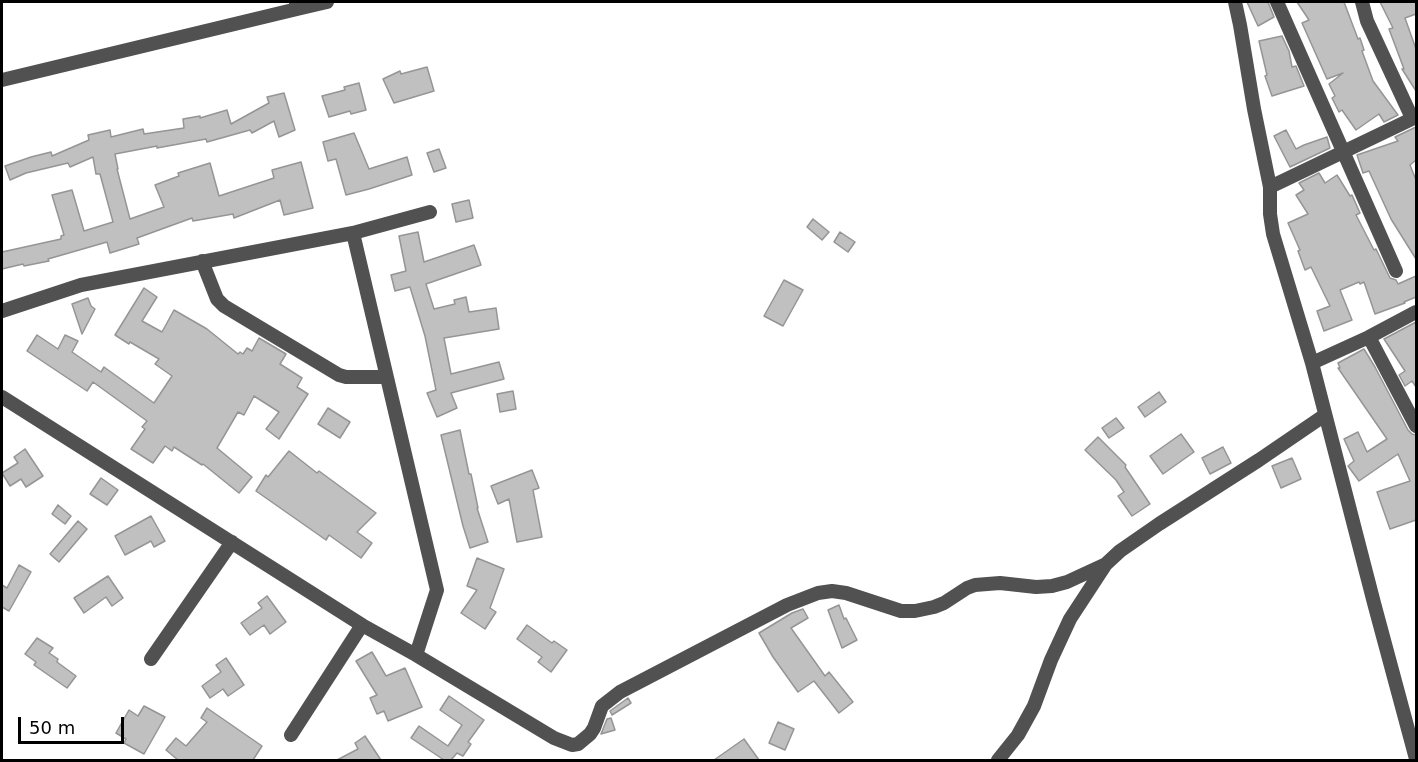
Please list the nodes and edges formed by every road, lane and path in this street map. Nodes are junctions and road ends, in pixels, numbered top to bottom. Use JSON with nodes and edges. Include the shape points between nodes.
{"nodes":[{"id":1,"x":327,"y":2,"type":"edge"},
{"id":2,"x":1234,"y":2,"type":"edge"},
{"id":3,"x":1277,"y":2,"type":"edge"},
{"id":4,"x":1362,"y":2,"type":"edge"},
{"id":5,"x":297,"y":5,"type":"edge"},
{"id":6,"x":2,"y":80,"type":"edge"},
{"id":7,"x":1414,"y":117,"type":"edge"},
{"id":8,"x":1343,"y":151,"type":"junction"},
{"id":9,"x":1270,"y":187,"type":"junction"},
{"id":10,"x":430,"y":212,"type":"dead end"},
{"id":11,"x":353,"y":233,"type":"junction"},
{"id":12,"x":202,"y":261,"type":"junction"},
{"id":13,"x":1396,"y":271,"type":"dead end"},
{"id":14,"x":2,"y":311,"type":"edge"},
{"id":15,"x":1416,"y":312,"type":"edge"},
{"id":16,"x":1369,"y":337,"type":"junction"},
{"id":17,"x":1312,"y":363,"type":"junction"},
{"id":18,"x":387,"y":377,"type":"junction"},
{"id":19,"x":2,"y":397,"type":"edge"},
{"id":20,"x":1325,"y":415,"type":"junction"},
{"id":21,"x":1416,"y":426,"type":"edge"},
{"id":22,"x":232,"y":542,"type":"junction"},
{"id":23,"x":1106,"y":564,"type":"junction"},
{"id":24,"x":362,"y":625,"type":"junction"},
{"id":25,"x":416,"y":655,"type":"junction"},
{"id":26,"x":151,"y":659,"type":"dead end"},
{"id":27,"x":291,"y":735,"type":"dead end"},
{"id":28,"x":1416,"y":759,"type":"edge"},
{"id":29,"x":998,"y":760,"type":"edge"}],
"edges":[{"from":1,"to":5,"type":"street"},
{"from":2,"to":9,"type":"street"},
{"from":3,"to":8,"type":"street"},
{"from":4,"to":7,"type":"street","via":[[1367,21]]},
{"from":5,"to":6,"type":"street"},
{"from":7,"to":8,"type":"street"},
{"from":8,"to":9,"type":"street"},
{"from":8,"to":13,"type":"street"},
{"from":9,"to":17,"type":"street","via":[[1273,234]]},
{"from":10,"to":11,"type":"street"},
{"from":11,"to":12,"type":"street"},
{"from":11,"to":18,"type":"street"},
{"from":12,"to":14,"type":"street","via":[[81,285]]},
{"from":12,"to":18,"type":"street","via":[[224,306],[339,375]]},
{"from":15,"to":16,"type":"street"},
{"from":16,"to":17,"type":"street"},
{"from":16,"to":21,"type":"street"},
{"from":17,"to":20,"type":"street"},
{"from":18,"to":25,"type":"street","via":[[437,590]]},
{"from":19,"to":22,"type":"street"},
{"from":20,"to":23,"type":"street","via":[[1150,530]]},
{"from":20,"to":28,"type":"street"},
{"from":22,"to":24,"type":"street"},
{"from":22,"to":26,"type":"street"},
{"from":23,"to":25,"type":"street","via":[[1052,586],[971,586],[944,603],[915,611],[846,593],[818,593],[620,692],[602,706],[590,734],[572,745]]},
{"from":23,"to":29,"type":"street","via":[[1070,619],[1034,706]]},
{"from":24,"to":25,"type":"street"},
{"from":24,"to":27,"type":"street"}]}
